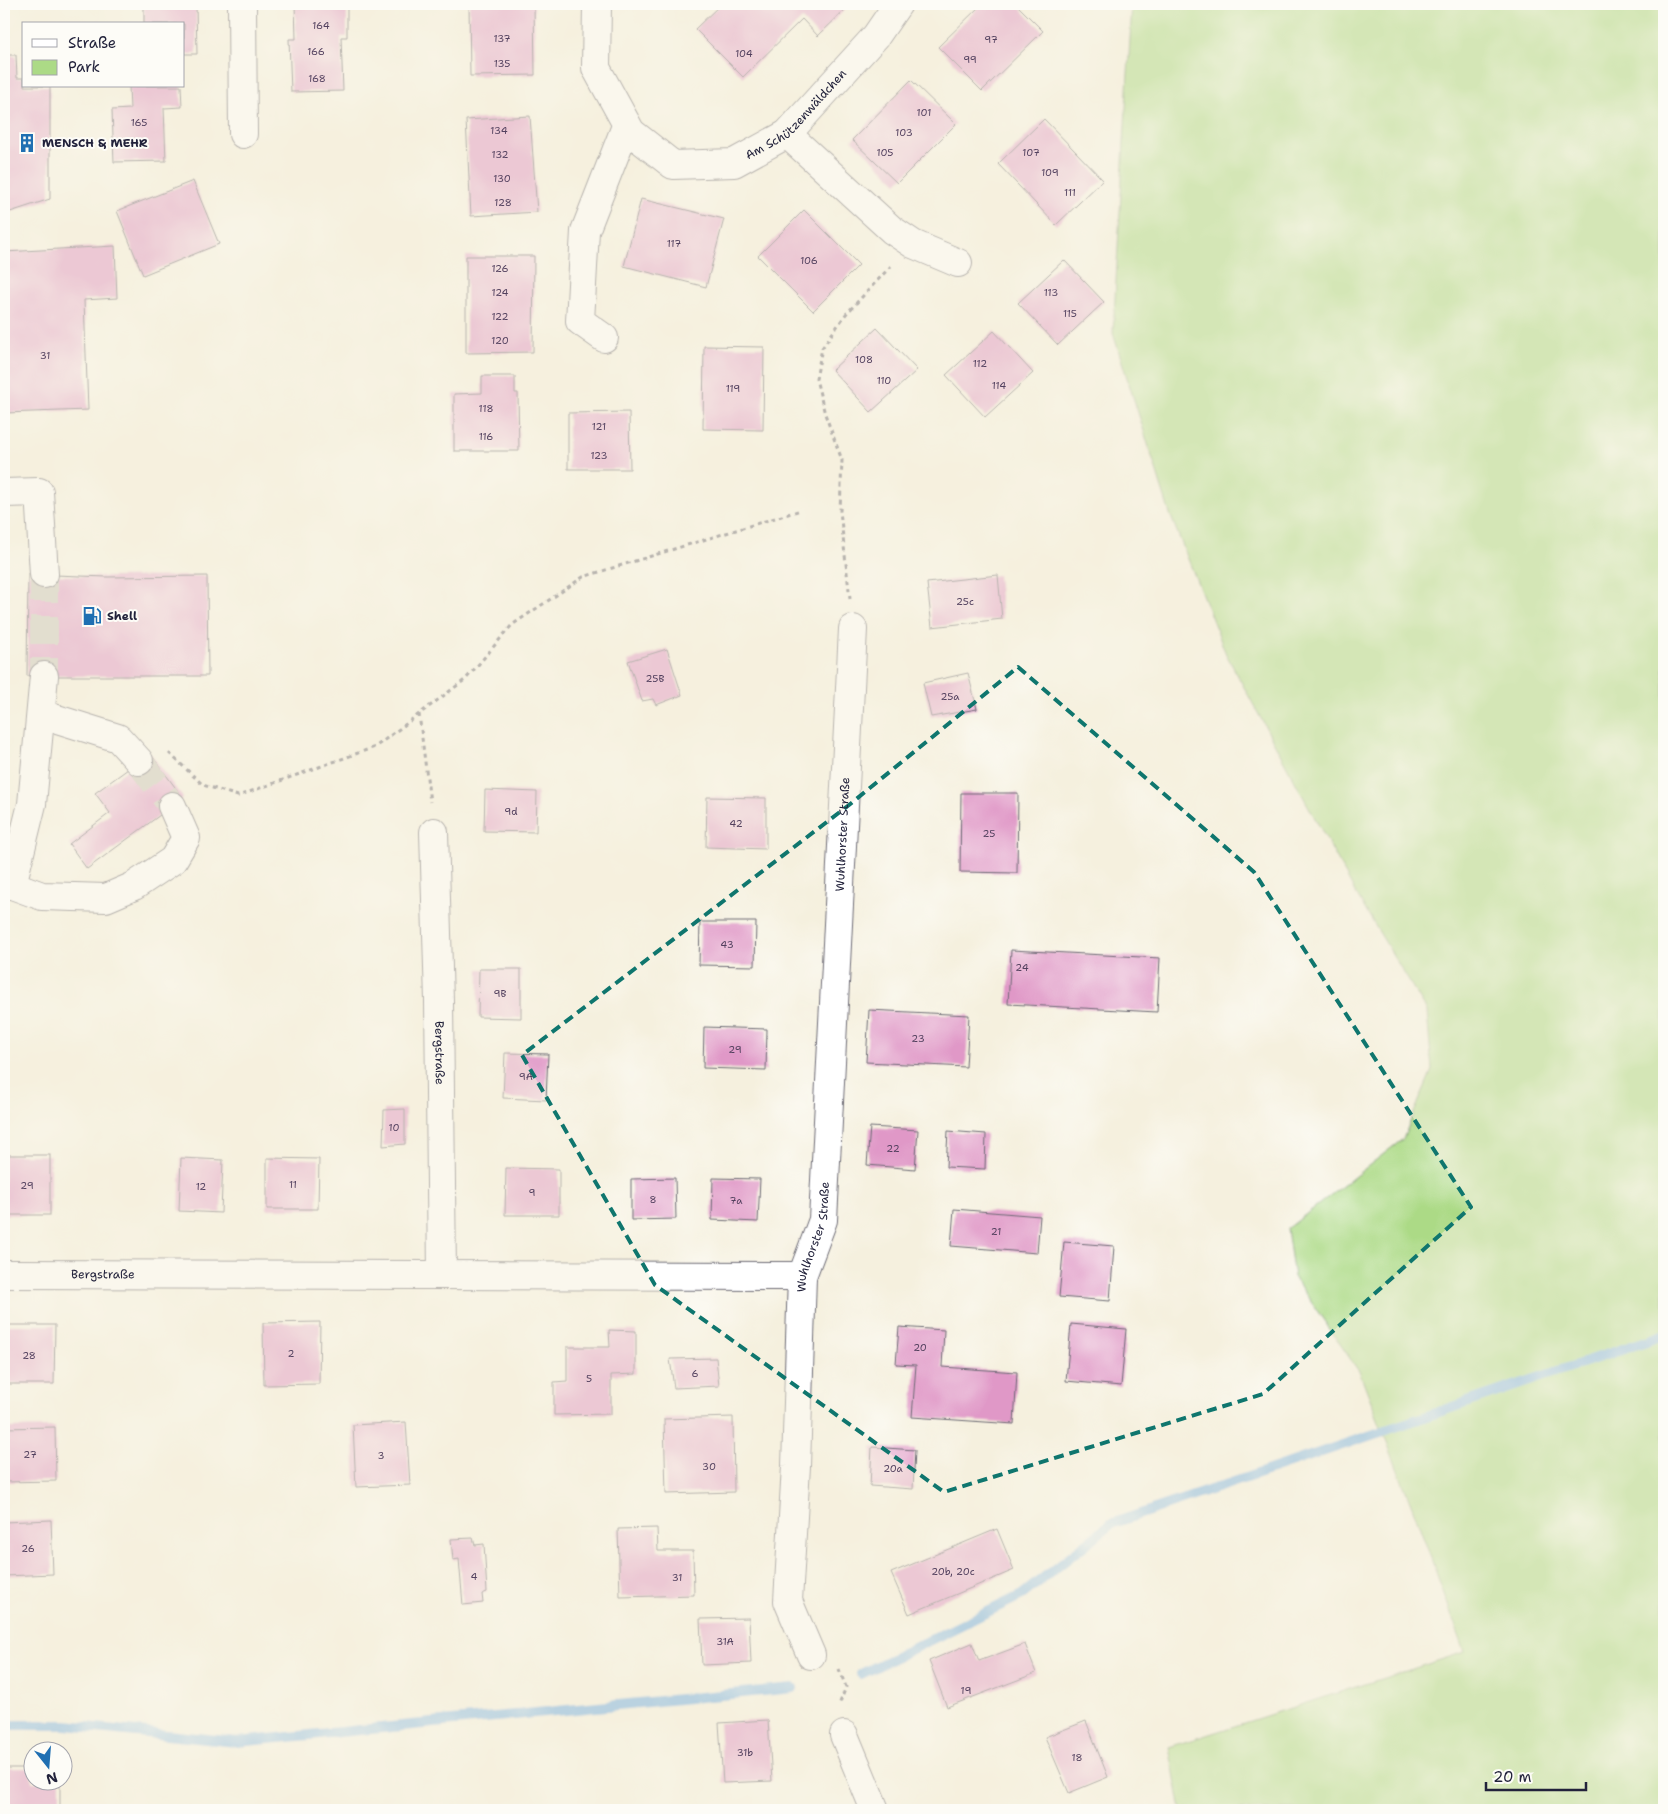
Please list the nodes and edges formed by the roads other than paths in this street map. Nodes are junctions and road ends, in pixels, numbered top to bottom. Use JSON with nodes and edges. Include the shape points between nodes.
{"nodes":[{"id":1,"x":242,"y":4,"type":"edge"},
{"id":2,"x":597,"y":4,"type":"edge"},
{"id":3,"x":898,"y":4,"type":"edge"},
{"id":4,"x":626,"y":126,"type":"junction"},
{"id":5,"x":244,"y":134,"type":"dead end"},
{"id":6,"x":787,"y":134,"type":"junction"},
{"id":7,"x":958,"y":263,"type":"dead end"},
{"id":8,"x":604,"y":338,"type":"dead end"},
{"id":9,"x":4,"y":493,"type":"edge"},
{"id":10,"x":44,"y":574,"type":"tunnel mouth"},
{"id":11,"x":853,"y":629,"type":"road end"},
{"id":12,"x":44,"y":676,"type":"tunnel mouth"},
{"id":13,"x":41,"y":714,"type":"junction"},
{"id":14,"x":139,"y":761,"type":"tunnel mouth"},
{"id":15,"x":172,"y":806,"type":"tunnel mouth"},
{"id":16,"x":434,"y":832,"type":"road end"},
{"id":17,"x":8,"y":885,"type":"edge"},
{"id":18,"x":4,"y":1274,"type":"edge"},
{"id":19,"x":442,"y":1275,"type":"junction"},
{"id":20,"x":802,"y":1276,"type":"junction"},
{"id":21,"x":811,"y":1655,"type":"road end"},
{"id":22,"x":844,"y":1735,"type":"road end"},
{"id":23,"x":875,"y":1810,"type":"edge"}],
"edges":[{"from":1,"to":5,"type":"street"},
{"from":2,"to":4,"type":"street","name":"Am Schützenwäldchen","via":[[596,68]]},
{"from":3,"to":6,"type":"street","name":"Am Schützenwäldchen","via":[[876,36]]},
{"from":4,"to":6,"type":"street","name":"Am Schützenwäldchen","via":[[673,165],[734,163]]},
{"from":4,"to":8,"type":"street","via":[[586,231],[580,321]]},
{"from":6,"to":7,"type":"street","via":[[892,230],[913,244]]},
{"from":9,"to":10,"type":"street","via":[[39,492]]},
{"from":11,"to":20,"type":"street","name":"Wuhlhorster Straße","via":[[822,1220]]},
{"from":12,"to":13,"type":"street"},
{"from":13,"to":14,"type":"street","via":[[118,738]]},
{"from":13,"to":17,"type":"street","via":[[32,804]]},
{"from":15,"to":17,"type":"street","via":[[186,838],[173,860],[134,886],[106,898],[42,896]]},
{"from":16,"to":19,"type":"street","name":"Bergstraße","via":[[440,1002]]},
{"from":18,"to":19,"type":"street","name":"Bergstraße"},
{"from":19,"to":20,"type":"street","name":"Bergstraße"},
{"from":20,"to":21,"type":"street","name":"Wuhlhorster Straße","via":[[788,1601]]},
{"from":22,"to":23,"type":"street"}]}
